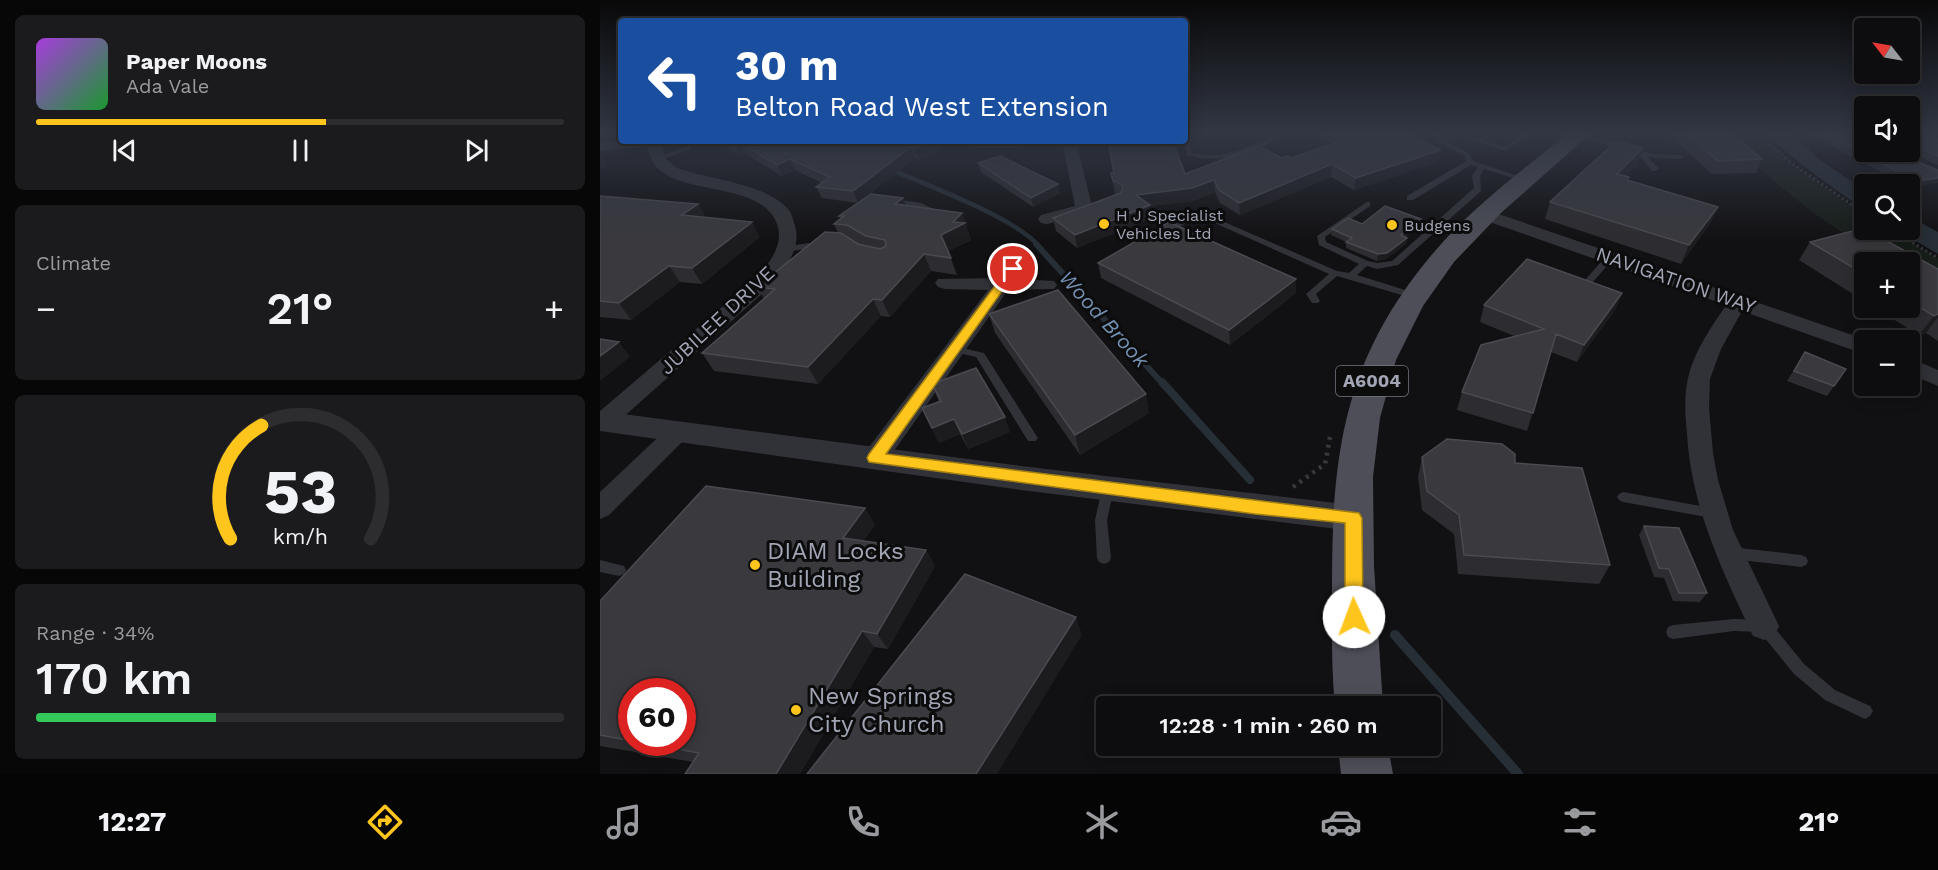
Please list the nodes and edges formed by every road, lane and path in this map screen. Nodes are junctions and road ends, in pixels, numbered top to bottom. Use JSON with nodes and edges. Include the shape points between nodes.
{"nodes":[{"id":1,"x":670,"y":170,"type":"edge"},
{"id":2,"x":1075,"y":170,"type":"edge"},
{"id":3,"x":1456,"y":170,"type":"edge"},
{"id":4,"x":1478,"y":170,"type":"edge"},
{"id":5,"x":1496,"y":170,"type":"edge"},
{"id":6,"x":1538,"y":170,"type":"edge"},
{"id":7,"x":1801,"y":170,"type":"edge"},
{"id":8,"x":1527,"y":180,"type":"junction"},
{"id":9,"x":1410,"y":198,"type":"dead end"},
{"id":10,"x":878,"y":202,"type":"edge"},
{"id":11,"x":1105,"y":204,"type":"edge"},
{"id":12,"x":1367,"y":204,"type":"dead end"},
{"id":13,"x":1854,"y":206,"type":"edge"},
{"id":14,"x":1084,"y":209,"type":"junction"},
{"id":15,"x":1487,"y":215,"type":"junction"},
{"id":16,"x":951,"y":218,"type":"edge"},
{"id":17,"x":1047,"y":219,"type":"dead end"},
{"id":18,"x":1158,"y":235,"type":"edge"},
{"id":19,"x":835,"y":240,"type":"edge"},
{"id":20,"x":1908,"y":240,"type":"edge"},
{"id":21,"x":786,"y":249,"type":"junction"},
{"id":22,"x":1024,"y":254,"type":"dead end"},
{"id":23,"x":1610,"y":257,"type":"junction"},
{"id":24,"x":1938,"y":258,"type":"edge"},
{"id":25,"x":1365,"y":263,"type":"junction"},
{"id":26,"x":1335,"y":273,"type":"junction"},
{"id":27,"x":1351,"y":276,"type":"junction"},
{"id":28,"x":1588,"y":281,"type":"edge"},
{"id":29,"x":945,"y":283,"type":"dead end"},
{"id":30,"x":1001,"y":284,"type":"junction"},
{"id":31,"x":1047,"y":285,"type":"dead end"},
{"id":32,"x":1415,"y":296,"type":"junction"},
{"id":33,"x":1315,"y":301,"type":"dead end"},
{"id":34,"x":1738,"y":302,"type":"junction"},
{"id":35,"x":1854,"y":343,"type":"edge"},
{"id":36,"x":954,"y":349,"type":"junction"},
{"id":37,"x":1920,"y":370,"type":"edge"},
{"id":38,"x":1938,"y":379,"type":"edge"},
{"id":39,"x":602,"y":422,"type":"edge"},
{"id":40,"x":678,"y":432,"type":"junction"},
{"id":41,"x":1032,"y":438,"type":"dead end"},
{"id":42,"x":875,"y":458,"type":"junction"},
{"id":43,"x":1108,"y":489,"type":"junction"},
{"id":44,"x":1623,"y":497,"type":"dead end"},
{"id":45,"x":600,"y":508,"type":"edge"},
{"id":46,"x":1712,"y":513,"type":"junction"},
{"id":47,"x":1353,"y":518,"type":"junction"},
{"id":48,"x":1727,"y":553,"type":"junction"},
{"id":49,"x":1104,"y":558,"type":"dead end"},
{"id":50,"x":1801,"y":561,"type":"dead end"},
{"id":51,"x":600,"y":566,"type":"edge"},
{"id":52,"x":619,"y":570,"type":"dead end"},
{"id":53,"x":1764,"y":626,"type":"junction"},
{"id":54,"x":1673,"y":632,"type":"dead end"},
{"id":55,"x":1359,"y":696,"type":"edge"},
{"id":56,"x":1865,"y":711,"type":"dead end"},
{"id":57,"x":1364,"y":756,"type":"edge"},
{"id":58,"x":1367,"y":774,"type":"edge"}],
"edges":[{"from":1,"to":21,"type":"street","name":"JUBILEE DRIVE","via":[[682,177],[739,189],[770,203],[788,225]]},
{"from":2,"to":14,"type":"street"},
{"from":3,"to":9,"type":"lane"},
{"from":4,"to":25,"type":"lane","via":[[1475,177],[1478,189],[1395,263]]},
{"from":5,"to":8,"type":"lane"},
{"from":6,"to":8,"type":"main road","number":"A6004"},
{"from":7,"to":13,"type":"path"},
{"from":8,"to":15,"type":"main road","number":"A6004"},
{"from":10,"to":16,"type":"lane","via":[[899,200]]},
{"from":11,"to":14,"type":"street"},
{"from":12,"to":25,"type":"lane","via":[[1320,240]]},
{"from":14,"to":17,"type":"street"},
{"from":15,"to":23,"type":"street","name":"NAVIGATION WAY"},
{"from":15,"to":32,"type":"main road","number":"A6004","via":[[1446,256]]},
{"from":18,"to":26,"type":"lane","via":[[1199,213]]},
{"from":19,"to":21,"type":"lane"},
{"from":20,"to":24,"type":"path"},
{"from":21,"to":39,"type":"street","name":"JUBILEE DRIVE","via":[[773,272],[756,290]]},
{"from":22,"to":30,"type":"street"},
{"from":23,"to":28,"type":"lane"},
{"from":23,"to":34,"type":"street","name":"NAVIGATION WAY"},
{"from":25,"to":27,"type":"lane"},
{"from":26,"to":27,"type":"lane"},
{"from":26,"to":33,"type":"lane","via":[[1311,294]]},
{"from":27,"to":32,"type":"lane"},
{"from":29,"to":30,"type":"street"},
{"from":30,"to":31,"type":"street"},
{"from":30,"to":36,"type":"street"},
{"from":32,"to":47,"type":"main road","number":"A6004","via":[[1395,327],[1368,393],[1356,445]]},
{"from":34,"to":35,"type":"street","name":"NAVIGATION WAY"},
{"from":34,"to":46,"type":"street","via":[[1712,346],[1700,379],[1699,449]]},
{"from":36,"to":41,"type":"lane","via":[[980,355]]},
{"from":36,"to":42,"type":"street"},
{"from":37,"to":38,"type":"street"},
{"from":39,"to":40,"type":"street"},
{"from":40,"to":42,"type":"street"},
{"from":40,"to":45,"type":"street"},
{"from":42,"to":43,"type":"street"},
{"from":43,"to":47,"type":"street"},
{"from":43,"to":49,"type":"lane","via":[[1101,520]]},
{"from":44,"to":46,"type":"lane"},
{"from":46,"to":48,"type":"street"},
{"from":47,"to":55,"type":"main road","number":"A6004"},
{"from":48,"to":50,"type":"lane"},
{"from":48,"to":53,"type":"street"},
{"from":51,"to":52,"type":"lane"},
{"from":53,"to":54,"type":"lane"},
{"from":53,"to":56,"type":"lane","via":[[1798,669],[1830,694]]},
{"from":57,"to":58,"type":"main road"}]}
